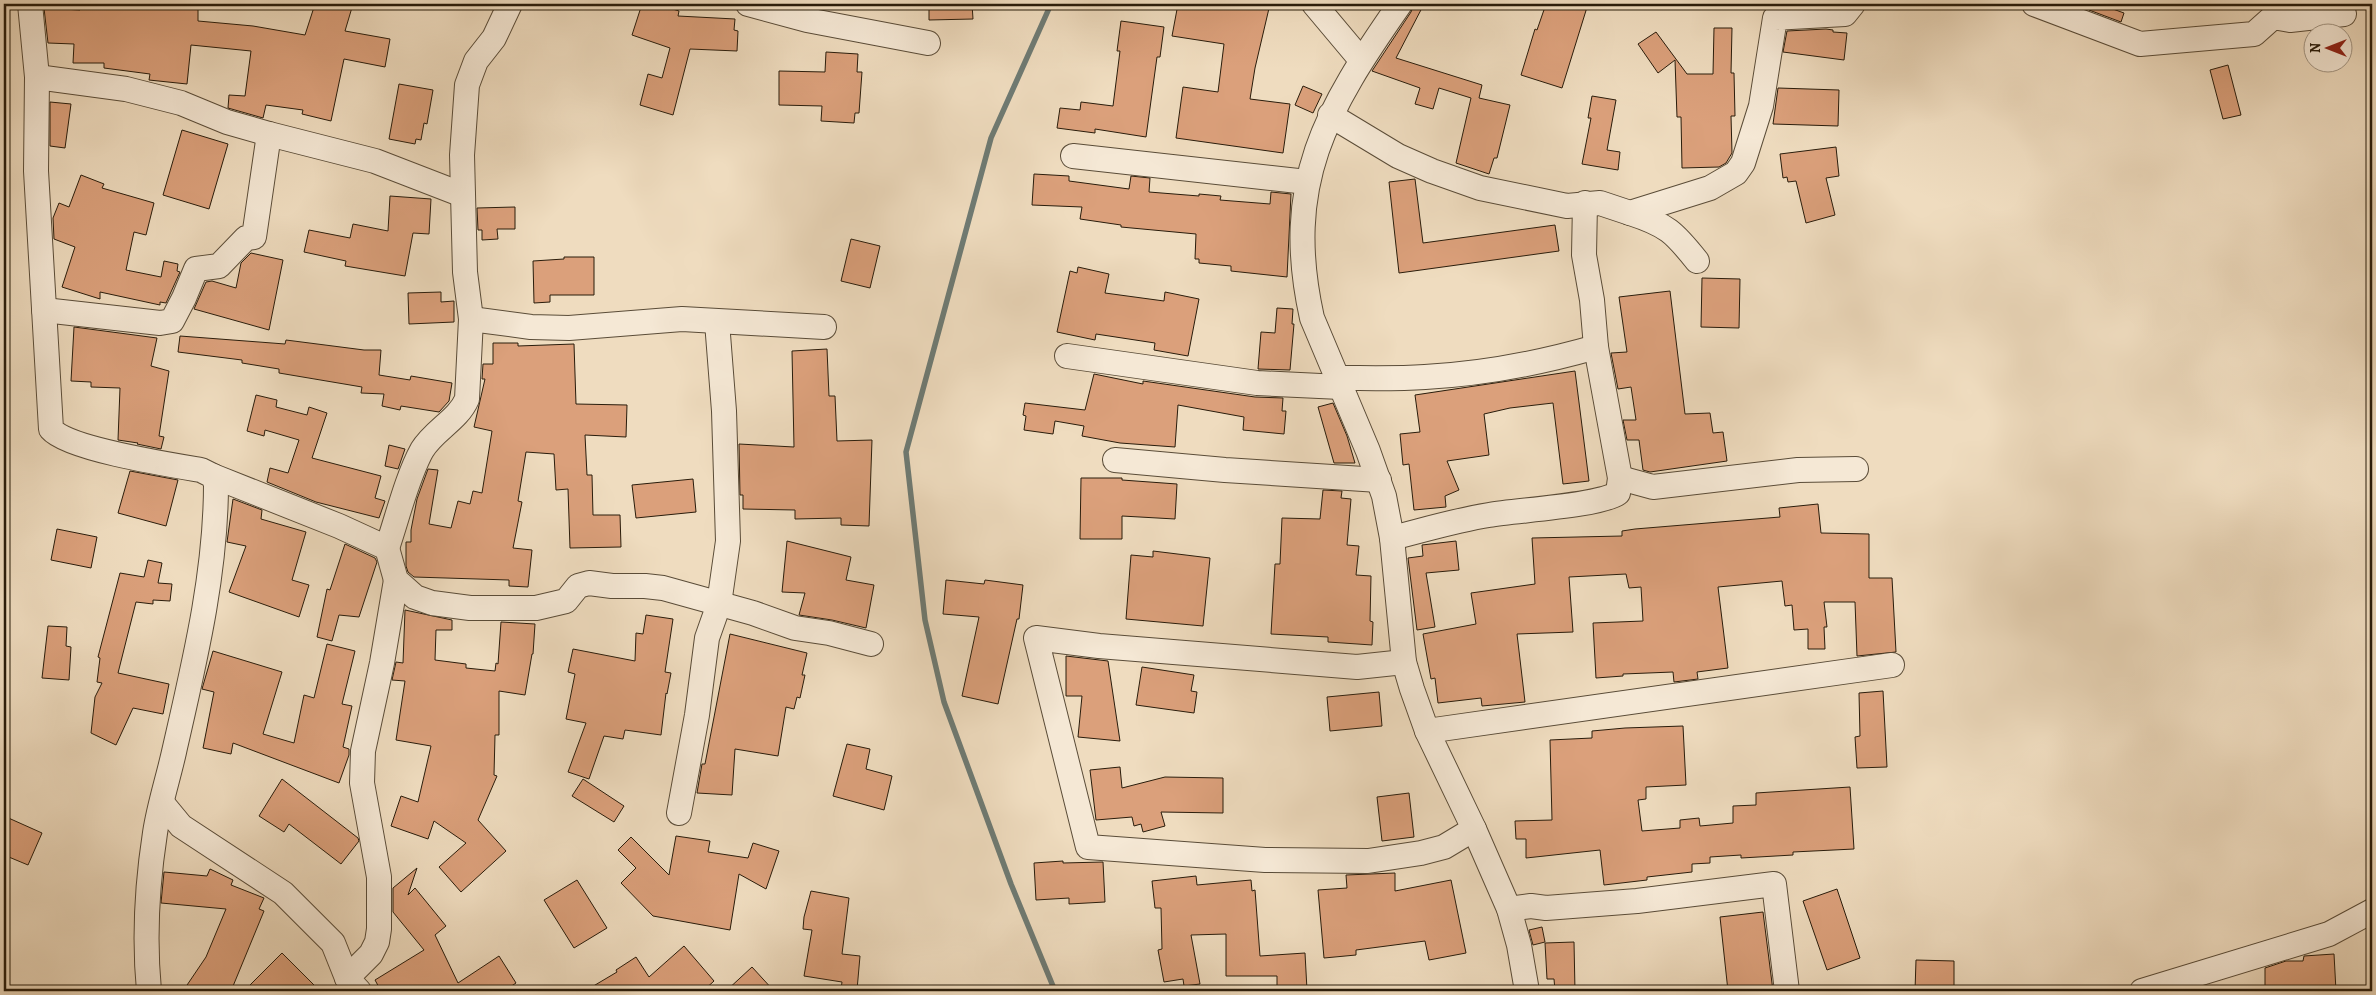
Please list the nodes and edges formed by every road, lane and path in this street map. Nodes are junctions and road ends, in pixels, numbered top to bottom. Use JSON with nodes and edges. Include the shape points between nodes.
{"nodes":[{"id":1,"x":30,"y":4,"type":"edge"},
{"id":2,"x":510,"y":4,"type":"edge"},
{"id":3,"x":748,"y":4,"type":"edge"},
{"id":4,"x":1314,"y":4,"type":"edge"},
{"id":5,"x":1400,"y":4,"type":"edge"},
{"id":6,"x":1853,"y":4,"type":"edge"},
{"id":7,"x":2034,"y":4,"type":"edge"},
{"id":8,"x":2269,"y":10,"type":"edge"},
{"id":9,"x":2344,"y":14,"type":"dead end"},
{"id":10,"x":928,"y":43,"type":"dead end"},
{"id":11,"x":1361,"y":60,"type":"junction"},
{"id":12,"x":37,"y":77,"type":"junction"},
{"id":13,"x":1330,"y":115,"type":"junction"},
{"id":14,"x":269,"y":134,"type":"junction"},
{"id":15,"x":1073,"y":156,"type":"dead end"},
{"id":16,"x":1307,"y":182,"type":"junction"},
{"id":17,"x":463,"y":195,"type":"junction"},
{"id":18,"x":1585,"y":203,"type":"junction"},
{"id":19,"x":1630,"y":213,"type":"junction"},
{"id":20,"x":1697,"y":262,"type":"dead end"},
{"id":21,"x":44,"y":310,"type":"junction"},
{"id":22,"x":472,"y":319,"type":"junction"},
{"id":23,"x":717,"y":322,"type":"junction"},
{"id":24,"x":824,"y":328,"type":"dead end"},
{"id":25,"x":1596,"y":347,"type":"junction"},
{"id":26,"x":1067,"y":356,"type":"dead end"},
{"id":27,"x":1339,"y":383,"type":"junction"},
{"id":28,"x":1115,"y":460,"type":"dead end"},
{"id":29,"x":1856,"y":469,"type":"dead end"},
{"id":30,"x":213,"y":476,"type":"junction"},
{"id":31,"x":1620,"y":478,"type":"junction"},
{"id":32,"x":1379,"y":480,"type":"junction"},
{"id":33,"x":1392,"y":538,"type":"junction"},
{"id":34,"x":387,"y":548,"type":"junction"},
{"id":35,"x":396,"y":580,"type":"junction"},
{"id":36,"x":719,"y":604,"type":"junction"},
{"id":37,"x":871,"y":644,"type":"dead end"},
{"id":38,"x":1404,"y":662,"type":"junction"},
{"id":39,"x":1892,"y":665,"type":"dead end"},
{"id":40,"x":1427,"y":732,"type":"junction"},
{"id":41,"x":162,"y":803,"type":"junction"},
{"id":42,"x":679,"y":813,"type":"dead end"},
{"id":43,"x":1474,"y":829,"type":"junction"},
{"id":44,"x":1509,"y":909,"type":"junction"},
{"id":45,"x":2372,"y":911,"type":"edge"},
{"id":46,"x":353,"y":984,"type":"edge"},
{"id":47,"x":149,"y":991,"type":"edge"},
{"id":48,"x":1527,"y":991,"type":"edge"},
{"id":49,"x":1787,"y":991,"type":"edge"},
{"id":50,"x":2142,"y":991,"type":"edge"}],
"edges":[{"from":1,"to":12,"type":"street"},
{"from":2,"to":17,"type":"street","via":[[494,38],[476,61],[467,85]]},
{"from":3,"to":10,"type":"street","via":[[808,20]]},
{"from":4,"to":11,"type":"street"},
{"from":5,"to":11,"type":"street"},
{"from":6,"to":19,"type":"street","via":[[1845,14],[1775,18],[1760,106],[1743,163],[1736,173],[1710,188]]},
{"from":7,"to":8,"type":"street","via":[[2140,44],[2254,34]]},
{"from":8,"to":9,"type":"street","via":[[2290,20]]},
{"from":11,"to":13,"type":"street"},
{"from":12,"to":14,"type":"street","via":[[126,89],[181,103],[227,122]]},
{"from":12,"to":21,"type":"street","via":[[36,171]]},
{"from":13,"to":16,"type":"street","via":[[1314,153]]},
{"from":13,"to":18,"type":"street","via":[[1398,156],[1480,188],[1566,206]]},
{"from":14,"to":17,"type":"street","via":[[375,161]]},
{"from":14,"to":21,"type":"street","via":[[254,237],[246,238],[219,266],[196,269],[172,320],[160,323]]},
{"from":15,"to":16,"type":"street"},
{"from":16,"to":27,"type":"street","via":[[1303,255],[1307,295],[1312,318]]},
{"from":17,"to":22,"type":"street","via":[[466,272]]},
{"from":18,"to":19,"type":"street","via":[[1600,203]]},
{"from":18,"to":25,"type":"street","via":[[1584,255]]},
{"from":19,"to":20,"type":"street","via":[[1657,222],[1677,236]]},
{"from":21,"to":30,"type":"street","via":[[51,430],[57,436],[201,470]]},
{"from":22,"to":23,"type":"street","via":[[531,327],[569,328],[682,319]]},
{"from":22,"to":34,"type":"street","via":[[467,399],[463,408],[437,430],[422,450]]},
{"from":23,"to":24,"type":"street"},
{"from":23,"to":36,"type":"street","via":[[724,411],[728,541]]},
{"from":25,"to":27,"type":"street","via":[[1541,362],[1491,370]]},
{"from":25,"to":31,"type":"street"},
{"from":26,"to":27,"type":"street","via":[[1257,383]]},
{"from":27,"to":32,"type":"street"},
{"from":28,"to":32,"type":"street"},
{"from":29,"to":31,"type":"street","via":[[1798,470],[1653,487]]},
{"from":30,"to":34,"type":"street"},
{"from":30,"to":41,"type":"street","via":[[216,494],[201,632]]},
{"from":31,"to":33,"type":"street","via":[[1618,493],[1605,499],[1488,515]]},
{"from":32,"to":33,"type":"street"},
{"from":33,"to":38,"type":"street"},
{"from":34,"to":35,"type":"street"},
{"from":35,"to":36,"type":"street","via":[[416,597],[432,603],[470,608],[549,606],[566,601],[578,586],[589,583],[663,588]]},
{"from":35,"to":46,"type":"street","via":[[363,759],[362,783],[379,877],[379,929],[377,942]]},
{"from":36,"to":37,"type":"street","via":[[795,628]]},
{"from":36,"to":42,"type":"street","via":[[707,638]]},
{"from":38,"to":40,"type":"street"},
{"from":38,"to":43,"type":"street","via":[[1357,667],[1036,638],[1088,847],[1265,860],[1368,861],[1444,847]]},
{"from":39,"to":40,"type":"street"},
{"from":40,"to":43,"type":"street"},
{"from":41,"to":46,"type":"street","via":[[181,826],[283,893],[333,943]]},
{"from":41,"to":47,"type":"street","via":[[155,832],[146,918]]},
{"from":43,"to":44,"type":"street"},
{"from":44,"to":48,"type":"street"},
{"from":44,"to":49,"type":"street","via":[[1637,901],[1774,884]]},
{"from":45,"to":50,"type":"street","via":[[2329,934]]}]}
